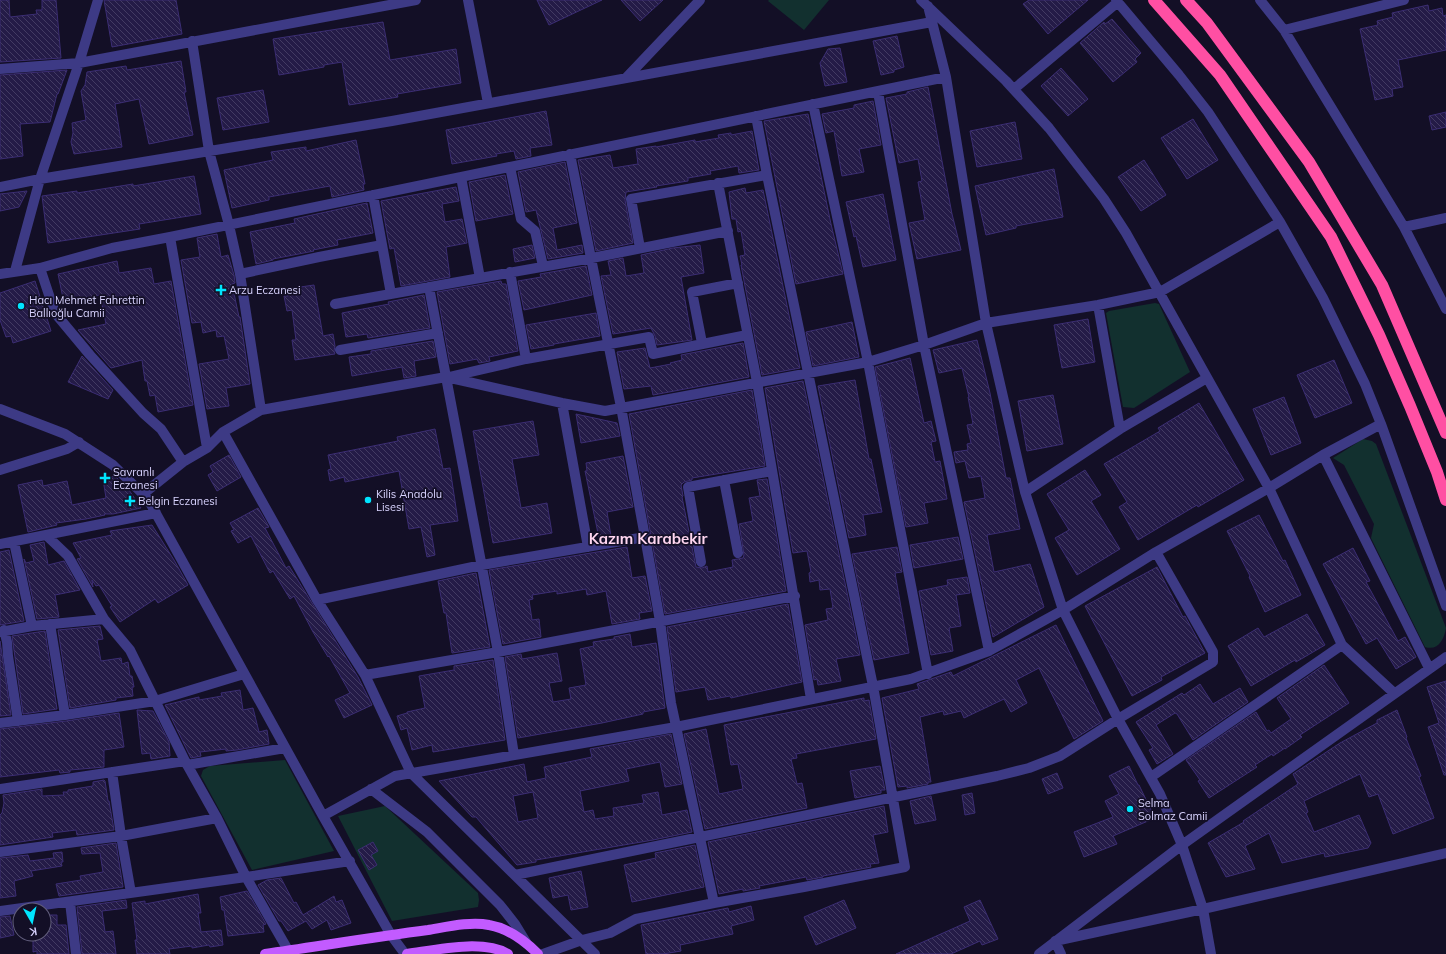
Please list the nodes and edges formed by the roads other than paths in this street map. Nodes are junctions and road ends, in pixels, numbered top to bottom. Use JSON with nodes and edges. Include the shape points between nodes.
{"nodes":[{"id":1,"x":98,"y":0,"type":"edge"},
{"id":2,"x":416,"y":0,"type":"edge"},
{"id":3,"x":468,"y":0,"type":"edge"},
{"id":4,"x":700,"y":0,"type":"edge"},
{"id":5,"x":1154,"y":0,"type":"edge"},
{"id":6,"x":1186,"y":0,"type":"edge"},
{"id":7,"x":1260,"y":0,"type":"edge"},
{"id":8,"x":1404,"y":0,"type":"edge"},
{"id":9,"x":1117,"y":1,"type":"edge"},
{"id":10,"x":1390,"y":2,"type":"edge"},
{"id":11,"x":925,"y":3,"type":"edge"},
{"id":12,"x":932,"y":22,"type":"junction"},
{"id":13,"x":1284,"y":30,"type":"junction"},
{"id":14,"x":192,"y":41,"type":"junction"},
{"id":15,"x":79,"y":63,"type":"junction"},
{"id":16,"x":0,"y":69,"type":"edge"},
{"id":17,"x":946,"y":77,"type":"junction"},
{"id":18,"x":626,"y":78,"type":"junction"},
{"id":19,"x":1014,"y":89,"type":"junction"},
{"id":20,"x":878,"y":92,"type":"junction"},
{"id":21,"x":488,"y":103,"type":"junction"},
{"id":22,"x":813,"y":104,"type":"junction"},
{"id":23,"x":756,"y":116,"type":"junction"},
{"id":24,"x":209,"y":151,"type":"junction"},
{"id":25,"x":570,"y":154,"type":"junction"},
{"id":26,"x":510,"y":167,"type":"junction"},
{"id":27,"x":767,"y":174,"type":"junction"},
{"id":28,"x":462,"y":177,"type":"junction"},
{"id":29,"x":40,"y":178,"type":"junction"},
{"id":30,"x":718,"y":183,"type":"junction"},
{"id":31,"x":0,"y":187,"type":"edge"},
{"id":32,"x":373,"y":195,"type":"junction"},
{"id":33,"x":1446,"y":218,"type":"edge"},
{"id":34,"x":1280,"y":222,"type":"junction"},
{"id":35,"x":229,"y":225,"type":"junction"},
{"id":36,"x":1404,"y":227,"type":"junction"},
{"id":37,"x":728,"y":231,"type":"junction"},
{"id":38,"x":170,"y":237,"type":"junction"},
{"id":39,"x":382,"y":245,"type":"junction"},
{"id":40,"x":640,"y":248,"type":"junction"},
{"id":41,"x":592,"y":258,"type":"junction"},
{"id":42,"x":543,"y":266,"type":"junction"},
{"id":43,"x":40,"y":268,"type":"junction"},
{"id":44,"x":15,"y":272,"type":"junction"},
{"id":45,"x":510,"y":272,"type":"junction"},
{"id":46,"x":0,"y":274,"type":"edge"},
{"id":47,"x":240,"y":274,"type":"junction"},
{"id":48,"x":480,"y":278,"type":"junction"},
{"id":49,"x":738,"y":283,"type":"junction"},
{"id":50,"x":429,"y":287,"type":"junction"},
{"id":51,"x":1160,"y":292,"type":"junction"},
{"id":52,"x":391,"y":294,"type":"junction"},
{"id":53,"x":335,"y":304,"type":"dead end"},
{"id":54,"x":1098,"y":305,"type":"junction"},
{"id":55,"x":1446,"y":309,"type":"edge"},
{"id":56,"x":986,"y":323,"type":"junction"},
{"id":57,"x":438,"y":333,"type":"junction"},
{"id":58,"x":748,"y":335,"type":"junction"},
{"id":59,"x":702,"y":343,"type":"junction"},
{"id":60,"x":608,"y":344,"type":"junction"},
{"id":61,"x":924,"y":345,"type":"junction"},
{"id":62,"x":340,"y":350,"type":"dead end"},
{"id":63,"x":526,"y":359,"type":"junction"},
{"id":64,"x":868,"y":362,"type":"junction"},
{"id":65,"x":808,"y":372,"type":"junction"},
{"id":66,"x":446,"y":378,"type":"junction"},
{"id":67,"x":1207,"y":378,"type":"junction"},
{"id":68,"x":757,"y":382,"type":"junction"},
{"id":69,"x":562,"y":403,"type":"junction"},
{"id":70,"x":621,"y":407,"type":"junction"},
{"id":71,"x":0,"y":409,"type":"edge"},
{"id":72,"x":261,"y":410,"type":"junction"},
{"id":73,"x":1381,"y":424,"type":"junction"},
{"id":74,"x":1120,"y":429,"type":"junction"},
{"id":75,"x":223,"y":432,"type":"junction"},
{"id":76,"x":1446,"y":433,"type":"edge"},
{"id":77,"x":79,"y":442,"type":"junction"},
{"id":78,"x":207,"y":448,"type":"junction"},
{"id":79,"x":1323,"y":455,"type":"junction"},
{"id":80,"x":184,"y":462,"type":"junction"},
{"id":81,"x":0,"y":470,"type":"edge"},
{"id":82,"x":772,"y":471,"type":"junction"},
{"id":83,"x":724,"y":480,"type":"junction"},
{"id":84,"x":1269,"y":488,"type":"junction"},
{"id":85,"x":1025,"y":492,"type":"junction"},
{"id":86,"x":143,"y":494,"type":"junction"},
{"id":87,"x":1446,"y":500,"type":"edge"},
{"id":88,"x":156,"y":513,"type":"junction"},
{"id":89,"x":46,"y":535,"type":"junction"},
{"id":90,"x":645,"y":537,"type":"junction"},
{"id":91,"x":14,"y":542,"type":"junction"},
{"id":92,"x":0,"y":544,"type":"edge"},
{"id":93,"x":588,"y":547,"type":"junction"},
{"id":94,"x":1156,"y":552,"type":"junction"},
{"id":95,"x":738,"y":553,"type":"dead end"},
{"id":96,"x":702,"y":562,"type":"dead end"},
{"id":97,"x":482,"y":565,"type":"junction"},
{"id":98,"x":795,"y":596,"type":"junction"},
{"id":99,"x":317,"y":600,"type":"junction"},
{"id":100,"x":1446,"y":606,"type":"edge"},
{"id":101,"x":1063,"y":610,"type":"junction"},
{"id":102,"x":104,"y":619,"type":"junction"},
{"id":103,"x":660,"y":621,"type":"junction"},
{"id":104,"x":50,"y":624,"type":"junction"},
{"id":105,"x":32,"y":626,"type":"junction"},
{"id":106,"x":2,"y":631,"type":"edge"},
{"id":107,"x":1342,"y":645,"type":"junction"},
{"id":108,"x":989,"y":651,"type":"junction"},
{"id":109,"x":498,"y":652,"type":"junction"},
{"id":110,"x":1446,"y":657,"type":"edge"},
{"id":111,"x":1429,"y":668,"type":"junction"},
{"id":112,"x":244,"y":674,"type":"junction"},
{"id":113,"x":928,"y":674,"type":"junction"},
{"id":114,"x":365,"y":675,"type":"junction"},
{"id":115,"x":873,"y":686,"type":"junction"},
{"id":116,"x":1394,"y":694,"type":"junction"},
{"id":117,"x":812,"y":698,"type":"junction"},
{"id":118,"x":155,"y":701,"type":"junction"},
{"id":119,"x":66,"y":715,"type":"junction"},
{"id":120,"x":1118,"y":719,"type":"junction"},
{"id":121,"x":18,"y":721,"type":"junction"},
{"id":122,"x":0,"y":723,"type":"edge"},
{"id":123,"x":676,"y":727,"type":"junction"},
{"id":124,"x":285,"y":748,"type":"junction"},
{"id":125,"x":514,"y":755,"type":"junction"},
{"id":126,"x":186,"y":763,"type":"junction"},
{"id":127,"x":112,"y":772,"type":"junction"},
{"id":128,"x":410,"y":773,"type":"junction"},
{"id":129,"x":1151,"y":777,"type":"junction"},
{"id":130,"x":0,"y":788,"type":"edge"},
{"id":131,"x":371,"y":789,"type":"junction"},
{"id":132,"x":892,"y":799,"type":"junction"},
{"id":133,"x":323,"y":816,"type":"junction"},
{"id":134,"x":217,"y":818,"type":"junction"},
{"id":135,"x":121,"y":836,"type":"junction"},
{"id":136,"x":699,"y":838,"type":"junction"},
{"id":137,"x":1182,"y":845,"type":"junction"},
{"id":138,"x":0,"y":852,"type":"edge"},
{"id":139,"x":1446,"y":853,"type":"edge"},
{"id":140,"x":350,"y":861,"type":"junction"},
{"id":141,"x":515,"y":874,"type":"junction"},
{"id":142,"x":246,"y":877,"type":"junction"},
{"id":143,"x":131,"y":893,"type":"junction"},
{"id":144,"x":70,"y":902,"type":"junction"},
{"id":145,"x":714,"y":903,"type":"junction"},
{"id":146,"x":1203,"y":909,"type":"junction"},
{"id":147,"x":0,"y":911,"type":"edge"},
{"id":148,"x":391,"y":935,"type":"junction"},
{"id":149,"x":1055,"y":941,"type":"junction"},
{"id":150,"x":526,"y":942,"type":"junction"},
{"id":151,"x":578,"y":942,"type":"junction"},
{"id":152,"x":288,"y":950,"type":"junction"},
{"id":153,"x":546,"y":953,"type":"edge"},
{"id":154,"x":76,"y":954,"type":"edge"},
{"id":155,"x":266,"y":954,"type":"edge"},
{"id":156,"x":406,"y":954,"type":"edge"},
{"id":157,"x":508,"y":954,"type":"edge"},
{"id":158,"x":538,"y":954,"type":"edge"},
{"id":159,"x":595,"y":954,"type":"edge"},
{"id":160,"x":1039,"y":954,"type":"edge"},
{"id":161,"x":1061,"y":954,"type":"edge"},
{"id":162,"x":1211,"y":954,"type":"edge"}],
"edges":[{"from":1,"to":15,"type":"street"},
{"from":2,"to":14,"type":"street"},
{"from":3,"to":21,"type":"street"},
{"from":4,"to":18,"type":"street"},
{"from":5,"to":87,"type":"highway","via":[[1220,75],[1331,237],[1379,335],[1410,406]]},
{"from":6,"to":76,"type":"highway","via":[[1207,23],[1309,162],[1382,285]]},
{"from":7,"to":13,"type":"street"},
{"from":8,"to":10,"type":"street"},
{"from":9,"to":19,"type":"street"},
{"from":9,"to":34,"type":"street","via":[[1208,112]]},
{"from":10,"to":13,"type":"street"},
{"from":11,"to":12,"type":"street"},
{"from":11,"to":19,"type":"street"},
{"from":12,"to":17,"type":"street"},
{"from":12,"to":18,"type":"street"},
{"from":13,"to":36,"type":"street"},
{"from":14,"to":15,"type":"street"},
{"from":14,"to":24,"type":"street"},
{"from":15,"to":16,"type":"street"},
{"from":15,"to":29,"type":"street"},
{"from":17,"to":20,"type":"street"},
{"from":17,"to":56,"type":"street"},
{"from":18,"to":21,"type":"street"},
{"from":19,"to":51,"type":"street","via":[[1049,128],[1104,199]]},
{"from":20,"to":22,"type":"street"},
{"from":20,"to":61,"type":"street"},
{"from":21,"to":24,"type":"street"},
{"from":22,"to":23,"type":"street"},
{"from":22,"to":64,"type":"street"},
{"from":23,"to":25,"type":"street"},
{"from":23,"to":27,"type":"street"},
{"from":24,"to":29,"type":"street"},
{"from":24,"to":35,"type":"street"},
{"from":25,"to":26,"type":"street"},
{"from":25,"to":41,"type":"street"},
{"from":26,"to":28,"type":"street"},
{"from":26,"to":42,"type":"street","via":[[521,219],[535,232]]},
{"from":27,"to":30,"type":"street"},
{"from":27,"to":65,"type":"street"},
{"from":28,"to":32,"type":"street"},
{"from":28,"to":48,"type":"street"},
{"from":29,"to":31,"type":"street"},
{"from":29,"to":44,"type":"street"},
{"from":30,"to":37,"type":"street"},
{"from":30,"to":40,"type":"street","via":[[631,199]]},
{"from":32,"to":35,"type":"street"},
{"from":32,"to":39,"type":"street"},
{"from":33,"to":36,"type":"street"},
{"from":34,"to":51,"type":"street"},
{"from":34,"to":73,"type":"street","via":[[1323,298],[1365,384]]},
{"from":35,"to":38,"type":"street"},
{"from":35,"to":47,"type":"street"},
{"from":36,"to":55,"type":"street"},
{"from":37,"to":40,"type":"street"},
{"from":37,"to":49,"type":"street"},
{"from":38,"to":43,"type":"street","via":[[112,248]]},
{"from":38,"to":78,"type":"street"},
{"from":39,"to":47,"type":"street"},
{"from":39,"to":52,"type":"street"},
{"from":40,"to":41,"type":"street"},
{"from":41,"to":42,"type":"street"},
{"from":41,"to":60,"type":"street"},
{"from":42,"to":45,"type":"street"},
{"from":43,"to":44,"type":"street"},
{"from":43,"to":80,"type":"street","via":[[55,312],[90,355],[161,429]]},
{"from":44,"to":46,"type":"street"},
{"from":45,"to":48,"type":"street"},
{"from":45,"to":63,"type":"street"},
{"from":47,"to":72,"type":"street"},
{"from":48,"to":50,"type":"street"},
{"from":49,"to":58,"type":"street"},
{"from":49,"to":59,"type":"street","via":[[692,292]]},
{"from":50,"to":52,"type":"street"},
{"from":50,"to":57,"type":"street"},
{"from":51,"to":54,"type":"street"},
{"from":51,"to":67,"type":"street"},
{"from":52,"to":53,"type":"street"},
{"from":54,"to":56,"type":"street"},
{"from":54,"to":74,"type":"street"},
{"from":56,"to":61,"type":"street"},
{"from":56,"to":85,"type":"street"},
{"from":57,"to":62,"type":"street"},
{"from":57,"to":66,"type":"street"},
{"from":58,"to":59,"type":"street"},
{"from":58,"to":68,"type":"street"},
{"from":59,"to":60,"type":"street","via":[[653,354],[649,337]]},
{"from":60,"to":63,"type":"street"},
{"from":60,"to":70,"type":"street"},
{"from":61,"to":64,"type":"street"},
{"from":61,"to":108,"type":"street"},
{"from":63,"to":66,"type":"street"},
{"from":64,"to":65,"type":"street"},
{"from":64,"to":113,"type":"street"},
{"from":65,"to":68,"type":"street"},
{"from":65,"to":115,"type":"street"},
{"from":66,"to":69,"type":"street"},
{"from":66,"to":72,"type":"street"},
{"from":66,"to":97,"type":"street"},
{"from":67,"to":74,"type":"street"},
{"from":67,"to":84,"type":"street"},
{"from":68,"to":70,"type":"street"},
{"from":68,"to":82,"type":"street"},
{"from":69,"to":70,"type":"street","via":[[605,411]]},
{"from":69,"to":93,"type":"street"},
{"from":70,"to":90,"type":"street"},
{"from":71,"to":77,"type":"street"},
{"from":72,"to":75,"type":"street"},
{"from":73,"to":79,"type":"street"},
{"from":73,"to":100,"type":"street"},
{"from":74,"to":85,"type":"street"},
{"from":75,"to":78,"type":"street"},
{"from":75,"to":99,"type":"street"},
{"from":77,"to":81,"type":"street","via":[[67,449]]},
{"from":77,"to":86,"type":"street","via":[[113,465]]},
{"from":78,"to":80,"type":"street"},
{"from":79,"to":84,"type":"street"},
{"from":79,"to":111,"type":"street"},
{"from":80,"to":86,"type":"street"},
{"from":82,"to":83,"type":"street"},
{"from":82,"to":98,"type":"street"},
{"from":83,"to":95,"type":"street"},
{"from":83,"to":96,"type":"street","via":[[688,487]]},
{"from":84,"to":94,"type":"street"},
{"from":84,"to":107,"type":"street"},
{"from":85,"to":101,"type":"street"},
{"from":86,"to":88,"type":"street"},
{"from":88,"to":89,"type":"street"},
{"from":88,"to":112,"type":"street"},
{"from":89,"to":91,"type":"street"},
{"from":89,"to":102,"type":"street","via":[[68,556]]},
{"from":90,"to":93,"type":"street"},
{"from":90,"to":103,"type":"street"},
{"from":91,"to":92,"type":"street"},
{"from":91,"to":105,"type":"street"},
{"from":93,"to":97,"type":"street"},
{"from":94,"to":101,"type":"street"},
{"from":94,"to":120,"type":"street","via":[[1213,652],[1213,662]]},
{"from":97,"to":99,"type":"street"},
{"from":97,"to":109,"type":"street"},
{"from":98,"to":103,"type":"street"},
{"from":98,"to":117,"type":"street"},
{"from":99,"to":114,"type":"street"},
{"from":101,"to":108,"type":"street"},
{"from":101,"to":120,"type":"street"},
{"from":102,"to":104,"type":"street"},
{"from":102,"to":118,"type":"street","via":[[130,650]]},
{"from":103,"to":109,"type":"street"},
{"from":103,"to":123,"type":"street"},
{"from":104,"to":105,"type":"street"},
{"from":104,"to":119,"type":"street"},
{"from":105,"to":106,"type":"street"},
{"from":106,"to":121,"type":"street","via":[[7,642]]},
{"from":107,"to":116,"type":"street"},
{"from":107,"to":129,"type":"street"},
{"from":108,"to":113,"type":"street"},
{"from":109,"to":114,"type":"street"},
{"from":109,"to":125,"type":"street"},
{"from":110,"to":111,"type":"street"},
{"from":111,"to":116,"type":"street"},
{"from":112,"to":118,"type":"street"},
{"from":112,"to":124,"type":"street"},
{"from":113,"to":115,"type":"street"},
{"from":114,"to":128,"type":"street"},
{"from":115,"to":117,"type":"street"},
{"from":115,"to":132,"type":"street"},
{"from":116,"to":137,"type":"street"},
{"from":117,"to":123,"type":"street"},
{"from":118,"to":119,"type":"street"},
{"from":118,"to":126,"type":"street"},
{"from":119,"to":121,"type":"street"},
{"from":120,"to":129,"type":"street"},
{"from":120,"to":132,"type":"street","via":[[1060,756],[1029,768]]},
{"from":121,"to":122,"type":"street"},
{"from":123,"to":125,"type":"street"},
{"from":123,"to":136,"type":"street"},
{"from":124,"to":126,"type":"street"},
{"from":124,"to":133,"type":"street"},
{"from":125,"to":128,"type":"street"},
{"from":126,"to":127,"type":"street"},
{"from":126,"to":134,"type":"street"},
{"from":127,"to":130,"type":"street"},
{"from":127,"to":135,"type":"street"},
{"from":128,"to":131,"type":"street","via":[[395,776]]},
{"from":128,"to":141,"type":"street"},
{"from":129,"to":137,"type":"street"},
{"from":131,"to":133,"type":"street"},
{"from":131,"to":150,"type":"street","via":[[427,832],[500,906]]},
{"from":132,"to":136,"type":"street"},
{"from":132,"to":145,"type":"street","via":[[905,867]]},
{"from":133,"to":140,"type":"street"},
{"from":134,"to":135,"type":"street"},
{"from":134,"to":142,"type":"street"},
{"from":135,"to":138,"type":"street"},
{"from":135,"to":143,"type":"street"},
{"from":136,"to":141,"type":"street"},
{"from":136,"to":145,"type":"street"},
{"from":137,"to":146,"type":"street"},
{"from":137,"to":149,"type":"street"},
{"from":139,"to":146,"type":"street"},
{"from":140,"to":142,"type":"street"},
{"from":140,"to":148,"type":"street"},
{"from":141,"to":151,"type":"street"},
{"from":142,"to":143,"type":"street"},
{"from":142,"to":152,"type":"street"},
{"from":143,"to":144,"type":"street"},
{"from":144,"to":147,"type":"street"},
{"from":144,"to":154,"type":"street"},
{"from":145,"to":151,"type":"street","via":[[636,919],[610,932]]},
{"from":146,"to":149,"type":"street"},
{"from":146,"to":162,"type":"street"},
{"from":148,"to":150,"type":"main road","via":[[472,924],[489,925]]},
{"from":148,"to":152,"type":"main road"},
{"from":148,"to":156,"type":"street"},
{"from":149,"to":160,"type":"street"},
{"from":149,"to":161,"type":"street"},
{"from":150,"to":158,"type":"main road"},
{"from":151,"to":153,"type":"street"},
{"from":151,"to":159,"type":"street"},
{"from":152,"to":155,"type":"main road"},
{"from":156,"to":157,"type":"main road","via":[[474,946],[492,948]]}]}
